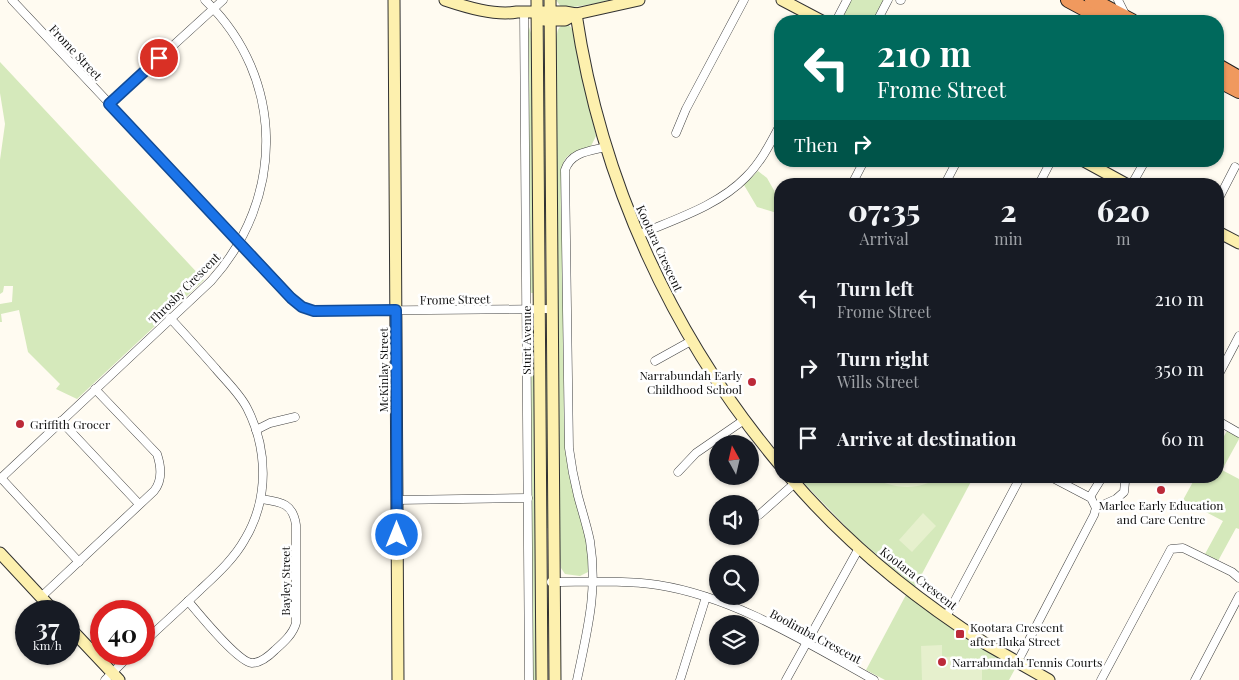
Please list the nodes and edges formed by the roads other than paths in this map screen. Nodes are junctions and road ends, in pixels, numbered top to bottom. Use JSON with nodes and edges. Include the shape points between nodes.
{"nodes":[{"id":1,"x":12,"y":0,"type":"edge"},
{"id":2,"x":205,"y":0,"type":"edge"},
{"id":3,"x":223,"y":0,"type":"edge"},
{"id":4,"x":394,"y":0,"type":"edge"},
{"id":5,"x":444,"y":0,"type":"edge"},
{"id":6,"x":639,"y":0,"type":"edge"},
{"id":7,"x":744,"y":0,"type":"edge"},
{"id":8,"x":782,"y":0,"type":"edge"},
{"id":9,"x":847,"y":0,"type":"edge"},
{"id":10,"x":888,"y":0,"type":"edge"},
{"id":11,"x":1068,"y":0,"type":"edge"},
{"id":12,"x":1118,"y":0,"type":"edge"},
{"id":13,"x":213,"y":8,"type":"junction"},
{"id":14,"x":537,"y":10,"type":"edge"},
{"id":15,"x":1095,"y":10,"type":"edge"},
{"id":16,"x":550,"y":11,"type":"edge"},
{"id":17,"x":576,"y":14,"type":"junction"},
{"id":18,"x":524,"y":15,"type":"junction"},
{"id":19,"x":811,"y":15,"type":"edge"},
{"id":20,"x":839,"y":15,"type":"edge"},
{"id":21,"x":880,"y":15,"type":"edge"},
{"id":22,"x":1112,"y":15,"type":"edge"},
{"id":23,"x":1127,"y":15,"type":"edge"},
{"id":24,"x":1224,"y":69,"type":"edge"},
{"id":25,"x":1239,"y":78,"type":"edge"},
{"id":26,"x":1224,"y":83,"type":"edge"},
{"id":27,"x":1239,"y":91,"type":"edge"},
{"id":28,"x":109,"y":104,"type":"junction"},
{"id":29,"x":676,"y":133,"type":"dead end"},
{"id":30,"x":774,"y":135,"type":"edge"},
{"id":31,"x":606,"y":147,"type":"junction"},
{"id":32,"x":1095,"y":167,"type":"edge"},
{"id":33,"x":1235,"y":167,"type":"dead end"},
{"id":34,"x":1115,"y":178,"type":"edge"},
{"id":35,"x":1224,"y":188,"type":"edge"},
{"id":36,"x":638,"y":235,"type":"junction"},
{"id":37,"x":1224,"y":235,"type":"edge"},
{"id":38,"x":239,"y":243,"type":"junction"},
{"id":39,"x":1239,"y":243,"type":"edge"},
{"id":40,"x":526,"y":309,"type":"junction"},
{"id":41,"x":540,"y":309,"type":"junction"},
{"id":42,"x":552,"y":309,"type":"junction"},
{"id":43,"x":396,"y":310,"type":"junction"},
{"id":44,"x":170,"y":318,"type":"junction"},
{"id":45,"x":1239,"y":336,"type":"edge"},
{"id":46,"x":691,"y":341,"type":"junction"},
{"id":47,"x":655,"y":361,"type":"dead end"},
{"id":48,"x":1224,"y":365,"type":"edge"},
{"id":49,"x":95,"y":389,"type":"junction"},
{"id":50,"x":295,"y":417,"type":"dead end"},
{"id":51,"x":744,"y":420,"type":"junction"},
{"id":52,"x":61,"y":421,"type":"junction"},
{"id":53,"x":1224,"y":424,"type":"edge"},
{"id":54,"x":256,"y":430,"type":"junction"},
{"id":55,"x":1239,"y":433,"type":"edge"},
{"id":56,"x":774,"y":458,"type":"edge"},
{"id":57,"x":678,"y":472,"type":"dead end"},
{"id":58,"x":0,"y":478,"type":"edge"},
{"id":59,"x":789,"y":483,"type":"edge"},
{"id":60,"x":795,"y":483,"type":"edge"},
{"id":61,"x":1017,"y":483,"type":"edge"},
{"id":62,"x":1063,"y":483,"type":"edge"},
{"id":63,"x":1099,"y":483,"type":"edge"},
{"id":64,"x":1125,"y":483,"type":"edge"},
{"id":65,"x":1090,"y":497,"type":"junction"},
{"id":66,"x":261,"y":498,"type":"junction"},
{"id":67,"x":528,"y":498,"type":"junction"},
{"id":68,"x":397,"y":500,"type":"junction"},
{"id":69,"x":139,"y":504,"type":"junction"},
{"id":70,"x":1096,"y":508,"type":"junction"},
{"id":71,"x":759,"y":515,"type":"dead end"},
{"id":72,"x":859,"y":548,"type":"junction"},
{"id":73,"x":0,"y":553,"type":"edge"},
{"id":74,"x":79,"y":562,"type":"junction"},
{"id":75,"x":1239,"y":578,"type":"edge"},
{"id":76,"x":542,"y":582,"type":"junction"},
{"id":77,"x":554,"y":582,"type":"junction"},
{"id":78,"x":593,"y":582,"type":"junction"},
{"id":79,"x":1239,"y":596,"type":"edge"},
{"id":80,"x":41,"y":597,"type":"junction"},
{"id":81,"x":706,"y":597,"type":"junction"},
{"id":82,"x":44,"y":600,"type":"edge"},
{"id":83,"x":188,"y":601,"type":"junction"},
{"id":84,"x":946,"y":617,"type":"junction"},
{"id":85,"x":155,"y":632,"type":"edge"},
{"id":86,"x":80,"y":640,"type":"edge"},
{"id":87,"x":806,"y":643,"type":"junction"},
{"id":88,"x":1018,"y":661,"type":"junction"},
{"id":89,"x":122,"y":665,"type":"edge"},
{"id":90,"x":112,"y":678,"type":"edge"},
{"id":91,"x":398,"y":680,"type":"edge"},
{"id":92,"x":529,"y":680,"type":"edge"},
{"id":93,"x":542,"y":680,"type":"edge"},
{"id":94,"x":555,"y":680,"type":"edge"},
{"id":95,"x":577,"y":680,"type":"edge"},
{"id":96,"x":680,"y":680,"type":"edge"},
{"id":97,"x":786,"y":680,"type":"edge"},
{"id":98,"x":874,"y":680,"type":"edge"},
{"id":99,"x":1049,"y":680,"type":"edge"},
{"id":100,"x":1101,"y":680,"type":"edge"},
{"id":101,"x":1195,"y":680,"type":"edge"}],
"edges":[{"from":1,"to":28,"type":"street","name":"Frome Street"},
{"from":2,"to":13,"type":"street","name":"Throsby Crescent"},
{"from":3,"to":13,"type":"street"},
{"from":4,"to":43,"type":"street","name":"McKinlay Street"},
{"from":5,"to":18,"type":"street","via":[[515,17]]},
{"from":6,"to":17,"type":"street"},
{"from":7,"to":29,"type":"street"},
{"from":8,"to":19,"type":"street"},
{"from":9,"to":20,"type":"street"},
{"from":10,"to":21,"type":"street"},
{"from":11,"to":15,"type":"highway"},
{"from":12,"to":23,"type":"street"},
{"from":13,"to":28,"type":"street"},
{"from":13,"to":38,"type":"street","name":"Throsby Crescent","via":[[233,32],[248,60],[266,125],[262,187]]},
{"from":14,"to":16,"type":"street"},
{"from":14,"to":18,"type":"street"},
{"from":14,"to":41,"type":"street","name":"Sturt Avenue"},
{"from":15,"to":22,"type":"highway"},
{"from":16,"to":17,"type":"street"},
{"from":16,"to":42,"type":"street"},
{"from":17,"to":31,"type":"street","name":"Kootara Crescent"},
{"from":18,"to":40,"type":"street","name":"Sturt Avenue"},
{"from":24,"to":25,"type":"highway"},
{"from":26,"to":27,"type":"highway"},
{"from":28,"to":38,"type":"street","name":"Frome Street"},
{"from":30,"to":36,"type":"street","via":[[756,166],[730,191]]},
{"from":31,"to":36,"type":"street","name":"Kootara Crescent"},
{"from":31,"to":78,"type":"street","via":[[576,154],[565,170],[569,448],[590,541]]},
{"from":32,"to":34,"type":"street"},
{"from":33,"to":35,"type":"street"},
{"from":36,"to":46,"type":"street","name":"Kootara Crescent"},
{"from":37,"to":39,"type":"street"},
{"from":38,"to":43,"type":"street","name":"Frome Street","via":[[295,303],[304,308],[316,311]]},
{"from":38,"to":44,"type":"street","name":"Throsby Crescent","via":[[230,259],[210,281]]},
{"from":40,"to":41,"type":"street","name":"Frome Street"},
{"from":40,"to":43,"type":"street","name":"Frome Street"},
{"from":40,"to":67,"type":"street","name":"Sturt Avenue"},
{"from":41,"to":42,"type":"street","name":"Frome Street"},
{"from":41,"to":76,"type":"street","name":"Sturt Avenue"},
{"from":42,"to":77,"type":"street"},
{"from":43,"to":68,"type":"street","name":"McKinlay Street"},
{"from":44,"to":49,"type":"street","name":"Throsby Crescent"},
{"from":44,"to":54,"type":"street","via":[[232,388],[246,407]]},
{"from":45,"to":48,"type":"street"},
{"from":46,"to":47,"type":"street"},
{"from":46,"to":51,"type":"street","name":"Kootara Crescent"},
{"from":49,"to":52,"type":"street","name":"Throsby Crescent"},
{"from":49,"to":69,"type":"street","via":[[157,454],[160,481],[157,488]]},
{"from":50,"to":54,"type":"street","via":[[270,422]]},
{"from":51,"to":56,"type":"street","name":"Kootara Crescent"},
{"from":51,"to":57,"type":"street","via":[[696,453]]},
{"from":52,"to":58,"type":"street","name":"Throsby Crescent"},
{"from":52,"to":69,"type":"street"},
{"from":53,"to":55,"type":"street"},
{"from":54,"to":66,"type":"street","via":[[263,470]]},
{"from":58,"to":74,"type":"street"},
{"from":59,"to":71,"type":"street"},
{"from":60,"to":72,"type":"street","name":"Kootara Crescent"},
{"from":61,"to":84,"type":"street"},
{"from":62,"to":65,"type":"street"},
{"from":63,"to":65,"type":"street"},
{"from":64,"to":70,"type":"street","via":[[1124,492],[1116,499]]},
{"from":65,"to":70,"type":"street"},
{"from":66,"to":83,"type":"street","via":[[246,539],[230,561]]},
{"from":66,"to":83,"type":"street","name":"Bayley Street","via":[[286,504],[295,515],[296,623],[291,634],[266,659],[248,662],[236,654]]},
{"from":67,"to":68,"type":"street"},
{"from":67,"to":92,"type":"street","name":"Sturt Avenue"},
{"from":68,"to":91,"type":"street","name":"McKinlay Street"},
{"from":69,"to":74,"type":"street"},
{"from":70,"to":88,"type":"street"},
{"from":72,"to":84,"type":"street","name":"Kootara Crescent"},
{"from":72,"to":87,"type":"street"},
{"from":73,"to":80,"type":"street"},
{"from":74,"to":80,"type":"street"},
{"from":75,"to":100,"type":"street","via":[[1183,548],[1171,550]]},
{"from":76,"to":77,"type":"street","name":"Boolimba Crescent"},
{"from":76,"to":93,"type":"street","name":"Sturt Avenue"},
{"from":77,"to":78,"type":"street","name":"Boolimba Crescent"},
{"from":77,"to":94,"type":"street"},
{"from":78,"to":81,"type":"street","name":"Boolimba Crescent","via":[[635,582]]},
{"from":78,"to":95,"type":"street","via":[[589,630]]},
{"from":79,"to":101,"type":"street"},
{"from":80,"to":82,"type":"street"},
{"from":81,"to":87,"type":"street","name":"Boolimba Crescent","via":[[731,605]]},
{"from":81,"to":96,"type":"street"},
{"from":83,"to":85,"type":"street"},
{"from":84,"to":88,"type":"street","name":"Kootara Crescent"},
{"from":86,"to":90,"type":"street"},
{"from":87,"to":97,"type":"street"},
{"from":87,"to":98,"type":"street","name":"Boolimba Crescent"},
{"from":88,"to":99,"type":"street","name":"Kootara Crescent"},
{"from":89,"to":90,"type":"street"}]}
